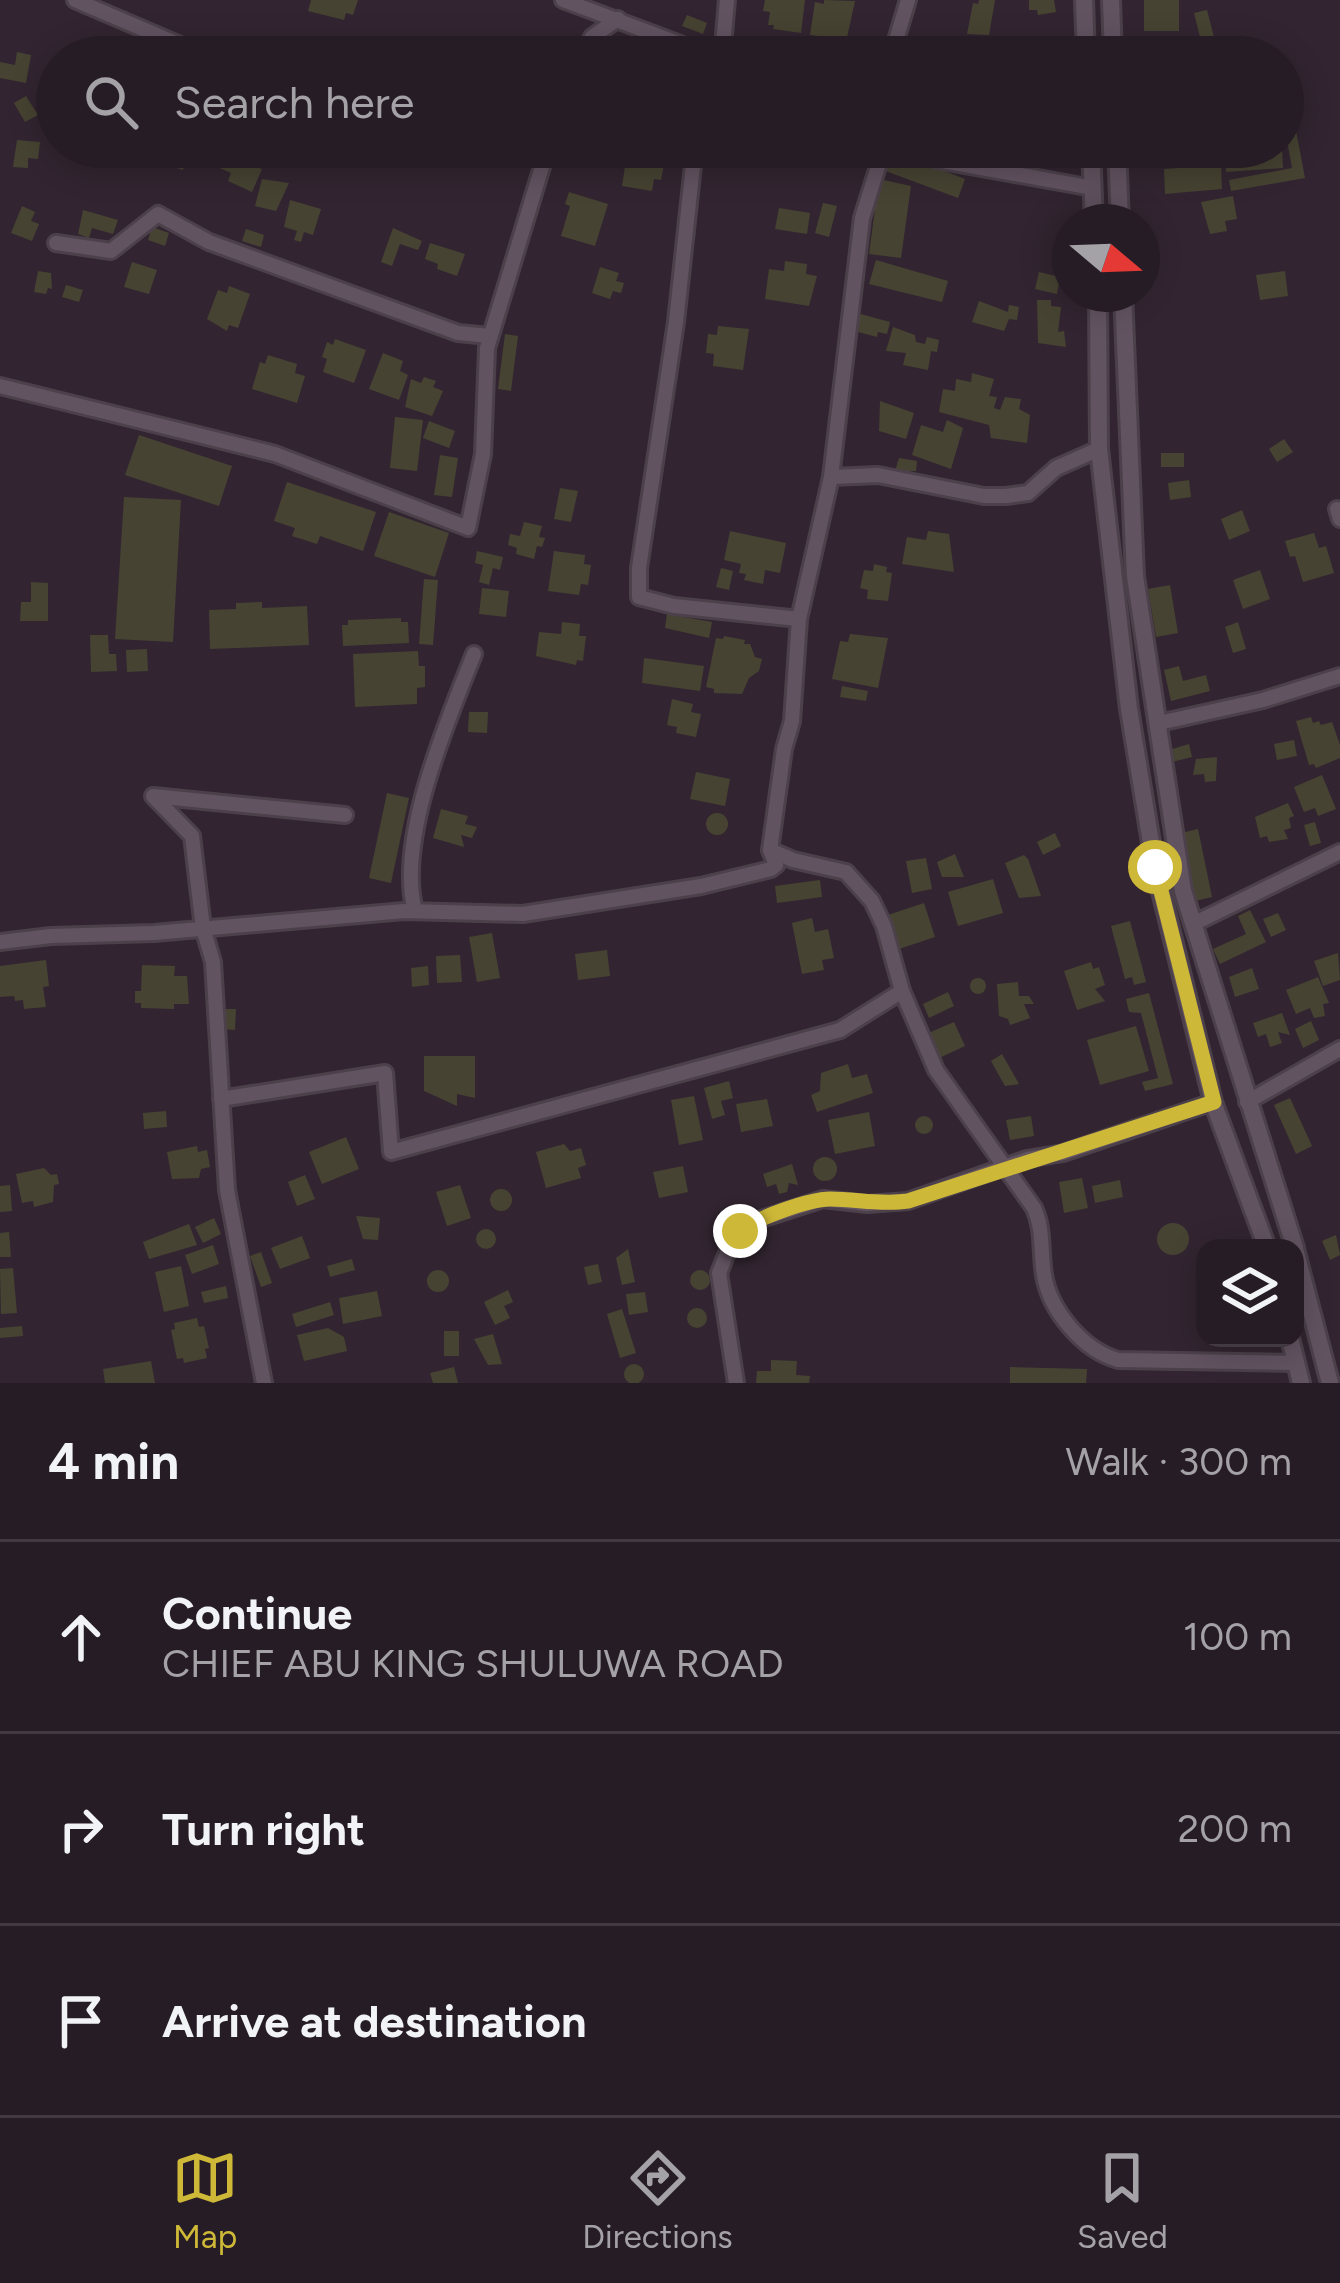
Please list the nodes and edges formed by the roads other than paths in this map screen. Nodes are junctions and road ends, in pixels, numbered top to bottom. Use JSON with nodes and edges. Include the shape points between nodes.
{"nodes":[{"id":1,"x":75,"y":0,"type":"edge"},
{"id":2,"x":563,"y":0,"type":"edge"},
{"id":3,"x":727,"y":0,"type":"edge"},
{"id":4,"x":908,"y":0,"type":"edge"},
{"id":5,"x":1084,"y":0,"type":"edge"},
{"id":6,"x":1111,"y":0,"type":"edge"},
{"id":7,"x":618,"y":19,"type":"junction"},
{"id":8,"x":159,"y":36,"type":"edge"},
{"id":9,"x":593,"y":36,"type":"edge"},
{"id":10,"x":663,"y":36,"type":"edge"},
{"id":11,"x":722,"y":36,"type":"edge"},
{"id":12,"x":897,"y":36,"type":"edge"},
{"id":13,"x":1085,"y":36,"type":"edge"},
{"id":14,"x":1112,"y":36,"type":"edge"},
{"id":15,"x":542,"y":168,"type":"edge"},
{"id":16,"x":693,"y":168,"type":"edge"},
{"id":17,"x":877,"y":168,"type":"edge"},
{"id":18,"x":982,"y":168,"type":"edge"},
{"id":19,"x":1092,"y":168,"type":"edge"},
{"id":20,"x":1118,"y":168,"type":"edge"},
{"id":21,"x":1093,"y":188,"type":"junction"},
{"id":22,"x":1093,"y":204,"type":"edge"},
{"id":23,"x":1119,"y":204,"type":"edge"},
{"id":24,"x":56,"y":243,"type":"dead end"},
{"id":25,"x":1098,"y":312,"type":"edge"},
{"id":26,"x":1124,"y":312,"type":"edge"},
{"id":27,"x":490,"y":335,"type":"junction"},
{"id":28,"x":0,"y":386,"type":"edge"},
{"id":29,"x":1099,"y":449,"type":"junction"},
{"id":30,"x":830,"y":477,"type":"junction"},
{"id":31,"x":799,"y":619,"type":"junction"},
{"id":32,"x":474,"y":654,"type":"dead end"},
{"id":33,"x":1340,"y":676,"type":"edge"},
{"id":34,"x":1159,"y":723,"type":"junction"},
{"id":35,"x":345,"y":815,"type":"dead end"},
{"id":36,"x":1340,"y":852,"type":"edge"},
{"id":37,"x":773,"y":857,"type":"junction"},
{"id":38,"x":415,"y":911,"type":"junction"},
{"id":39,"x":1193,"y":924,"type":"junction"},
{"id":40,"x":203,"y":928,"type":"junction"},
{"id":41,"x":0,"y":942,"type":"edge"},
{"id":42,"x":902,"y":991,"type":"junction"},
{"id":43,"x":1340,"y":1049,"type":"edge"},
{"id":44,"x":221,"y":1099,"type":"junction"},
{"id":45,"x":1214,"y":1102,"type":"junction"},
{"id":46,"x":1247,"y":1102,"type":"junction"},
{"id":47,"x":1006,"y":1166,"type":"junction"},
{"id":48,"x":1264,"y":1239,"type":"edge"},
{"id":49,"x":1292,"y":1239,"type":"edge"},
{"id":50,"x":1304,"y":1283,"type":"edge"},
{"id":51,"x":1292,"y":1347,"type":"edge"},
{"id":52,"x":1296,"y":1363,"type":"junction"},
{"id":53,"x":264,"y":1383,"type":"edge"},
{"id":54,"x":736,"y":1383,"type":"edge"},
{"id":55,"x":1301,"y":1383,"type":"edge"},
{"id":56,"x":1330,"y":1383,"type":"edge"}],
"edges":[{"from":1,"to":8,"type":"street"},
{"from":2,"to":7,"type":"street"},
{"from":3,"to":11,"type":"street"},
{"from":4,"to":12,"type":"street"},
{"from":5,"to":13,"type":"street"},
{"from":6,"to":14,"type":"street"},
{"from":7,"to":9,"type":"street"},
{"from":7,"to":10,"type":"street"},
{"from":15,"to":27,"type":"street"},
{"from":16,"to":31,"type":"street","via":[[638,597]]},
{"from":17,"to":30,"type":"street","via":[[862,218]]},
{"from":18,"to":21,"type":"street"},
{"from":19,"to":21,"type":"street"},
{"from":20,"to":23,"type":"street"},
{"from":21,"to":22,"type":"street"},
{"from":24,"to":27,"type":"street","via":[[111,251],[158,214],[209,242],[458,333]]},
{"from":25,"to":29,"type":"street"},
{"from":26,"to":34,"type":"street","via":[[1135,577]]},
{"from":27,"to":28,"type":"street","via":[[483,454],[468,528],[275,454]]},
{"from":29,"to":30,"type":"street","via":[[1056,468],[1028,493],[1006,496],[878,475]]},
{"from":29,"to":45,"type":"street","via":[[1155,867]]},
{"from":30,"to":31,"type":"street"},
{"from":31,"to":37,"type":"street"},
{"from":32,"to":38,"type":"street","via":[[428,779],[409,870]]},
{"from":33,"to":34,"type":"street"},
{"from":34,"to":39,"type":"street"},
{"from":35,"to":40,"type":"street","via":[[153,796],[192,836]]},
{"from":36,"to":39,"type":"street"},
{"from":37,"to":38,"type":"street","via":[[757,874],[523,914]]},
{"from":37,"to":42,"type":"street","via":[[833,867],[857,881],[884,926]]},
{"from":38,"to":40,"type":"street"},
{"from":39,"to":46,"type":"street"},
{"from":40,"to":41,"type":"street"},
{"from":40,"to":44,"type":"street","via":[[213,962]]},
{"from":42,"to":44,"type":"street","via":[[840,1030],[391,1152],[385,1072]]},
{"from":42,"to":47,"type":"street","via":[[936,1070]]},
{"from":43,"to":46,"type":"street"},
{"from":44,"to":53,"type":"street","via":[[227,1190]]},
{"from":45,"to":47,"type":"street"},
{"from":45,"to":48,"type":"street"},
{"from":46,"to":49,"type":"street"},
{"from":47,"to":52,"type":"street","via":[[1042,1225],[1050,1295],[1098,1354],[1142,1363]]},
{"from":47,"to":54,"type":"street","via":[[908,1201],[823,1199],[740,1231],[719,1273]]},
{"from":50,"to":56,"type":"street"},
{"from":51,"to":52,"type":"street"},
{"from":52,"to":55,"type":"street"}]}
